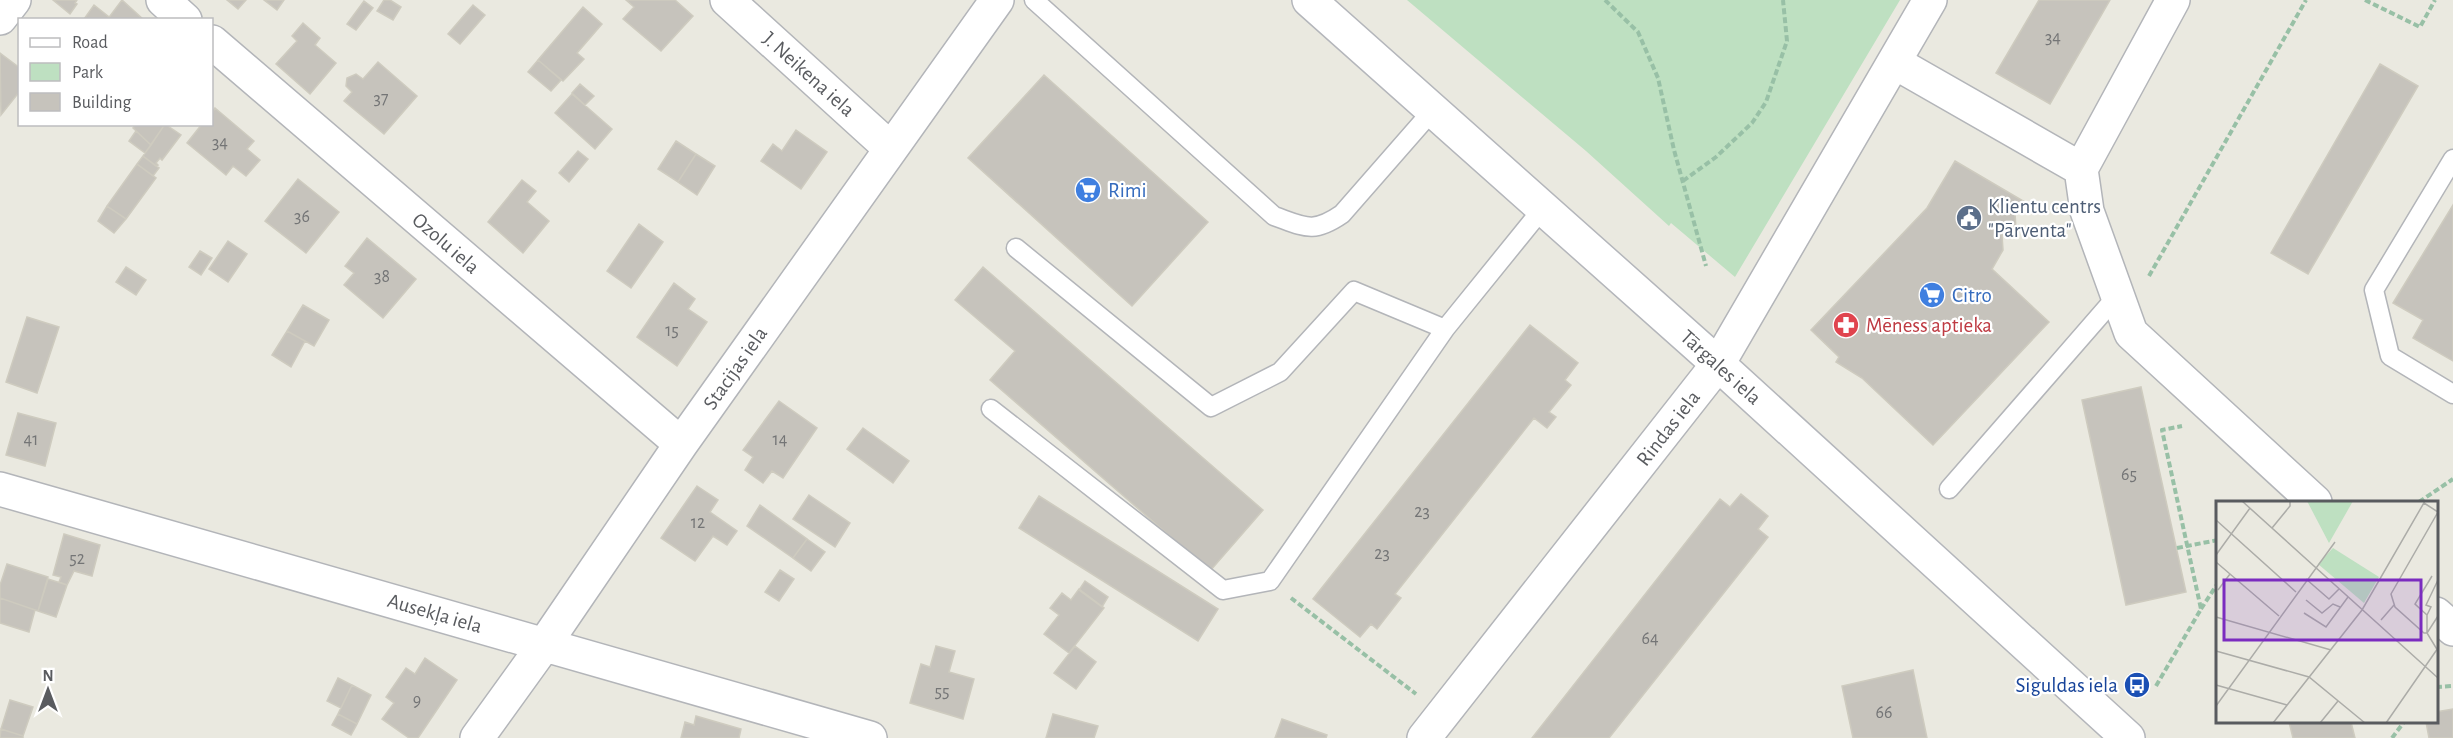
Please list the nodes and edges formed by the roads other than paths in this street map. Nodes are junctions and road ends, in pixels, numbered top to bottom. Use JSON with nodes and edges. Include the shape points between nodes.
{"nodes":[{"id":1,"x":14,"y":0,"type":"edge"},
{"id":2,"x":163,"y":0,"type":"edge"},
{"id":3,"x":727,"y":0,"type":"edge"},
{"id":4,"x":997,"y":0,"type":"edge"},
{"id":5,"x":1034,"y":0,"type":"edge"},
{"id":6,"x":1310,"y":0,"type":"edge"},
{"id":7,"x":1930,"y":0,"type":"edge"},
{"id":8,"x":2173,"y":0,"type":"edge"},
{"id":9,"x":0,"y":18,"type":"edge"},
{"id":10,"x":183,"y":18,"type":"edge"},
{"id":11,"x":213,"y":43,"type":"edge"},
{"id":12,"x":1894,"y":62,"type":"junction"},
{"id":13,"x":1433,"y":110,"type":"junction"},
{"id":14,"x":891,"y":148,"type":"junction"},
{"id":15,"x":2453,"y":159,"type":"edge"},
{"id":16,"x":2081,"y":169,"type":"junction"},
{"id":17,"x":1543,"y":208,"type":"junction"},
{"id":18,"x":1016,"y":248,"type":"dead end"},
{"id":19,"x":2121,"y":307,"type":"junction"},
{"id":20,"x":1446,"y":329,"type":"junction"},
{"id":21,"x":1718,"y":364,"type":"junction"},
{"id":22,"x":2453,"y":394,"type":"edge"},
{"id":23,"x":991,"y":409,"type":"dead end"},
{"id":24,"x":681,"y":444,"type":"junction"},
{"id":25,"x":0,"y":489,"type":"edge"},
{"id":26,"x":1949,"y":489,"type":"dead end"},
{"id":27,"x":2314,"y":501,"type":"edge"},
{"id":28,"x":2438,"y":616,"type":"edge"},
{"id":29,"x":2453,"y":629,"type":"edge"},
{"id":30,"x":544,"y":645,"type":"junction"},
{"id":31,"x":1433,"y":727,"type":"edge"},
{"id":32,"x":477,"y":738,"type":"edge"},
{"id":33,"x":870,"y":738,"type":"edge"},
{"id":34,"x":2128,"y":738,"type":"edge"}],
"edges":[{"from":1,"to":9,"type":"street"},
{"from":2,"to":10,"type":"street"},
{"from":3,"to":14,"type":"street","name":"J. Neikena iela"},
{"from":4,"to":14,"type":"street","name":"Stacijas iela"},
{"from":5,"to":13,"type":"lane","via":[[1274,216],[1304,227],[1323,227],[1342,214]]},
{"from":6,"to":13,"type":"street","name":"Tārgales iela"},
{"from":7,"to":12,"type":"street","name":"Rindas iela"},
{"from":8,"to":16,"type":"street"},
{"from":11,"to":24,"type":"street","name":"Ozolu iela"},
{"from":12,"to":16,"type":"street"},
{"from":12,"to":21,"type":"street","name":"Rindas iela"},
{"from":13,"to":17,"type":"street","name":"Tārgales iela"},
{"from":14,"to":24,"type":"street","name":"Stacijas iela"},
{"from":15,"to":22,"type":"lane","via":[[2374,290],[2390,356]]},
{"from":16,"to":19,"type":"street","via":[[2087,211]]},
{"from":17,"to":20,"type":"lane"},
{"from":17,"to":21,"type":"street","name":"Tārgales iela"},
{"from":18,"to":20,"type":"lane","via":[[1211,407],[1281,372],[1354,291]]},
{"from":19,"to":26,"type":"lane"},
{"from":19,"to":27,"type":"street","via":[[2131,333]]},
{"from":20,"to":23,"type":"lane","via":[[1269,581],[1223,590]]},
{"from":21,"to":31,"type":"street","name":"Rindas iela"},
{"from":21,"to":34,"type":"street","name":"Tārgales iela"},
{"from":24,"to":30,"type":"street","name":"Stacijas iela"},
{"from":25,"to":30,"type":"street","name":"Ausekļa iela"},
{"from":28,"to":29,"type":"street"},
{"from":30,"to":32,"type":"street","name":"Stacijas iela"},
{"from":30,"to":33,"type":"street","name":"Ausekļa iela"}]}
